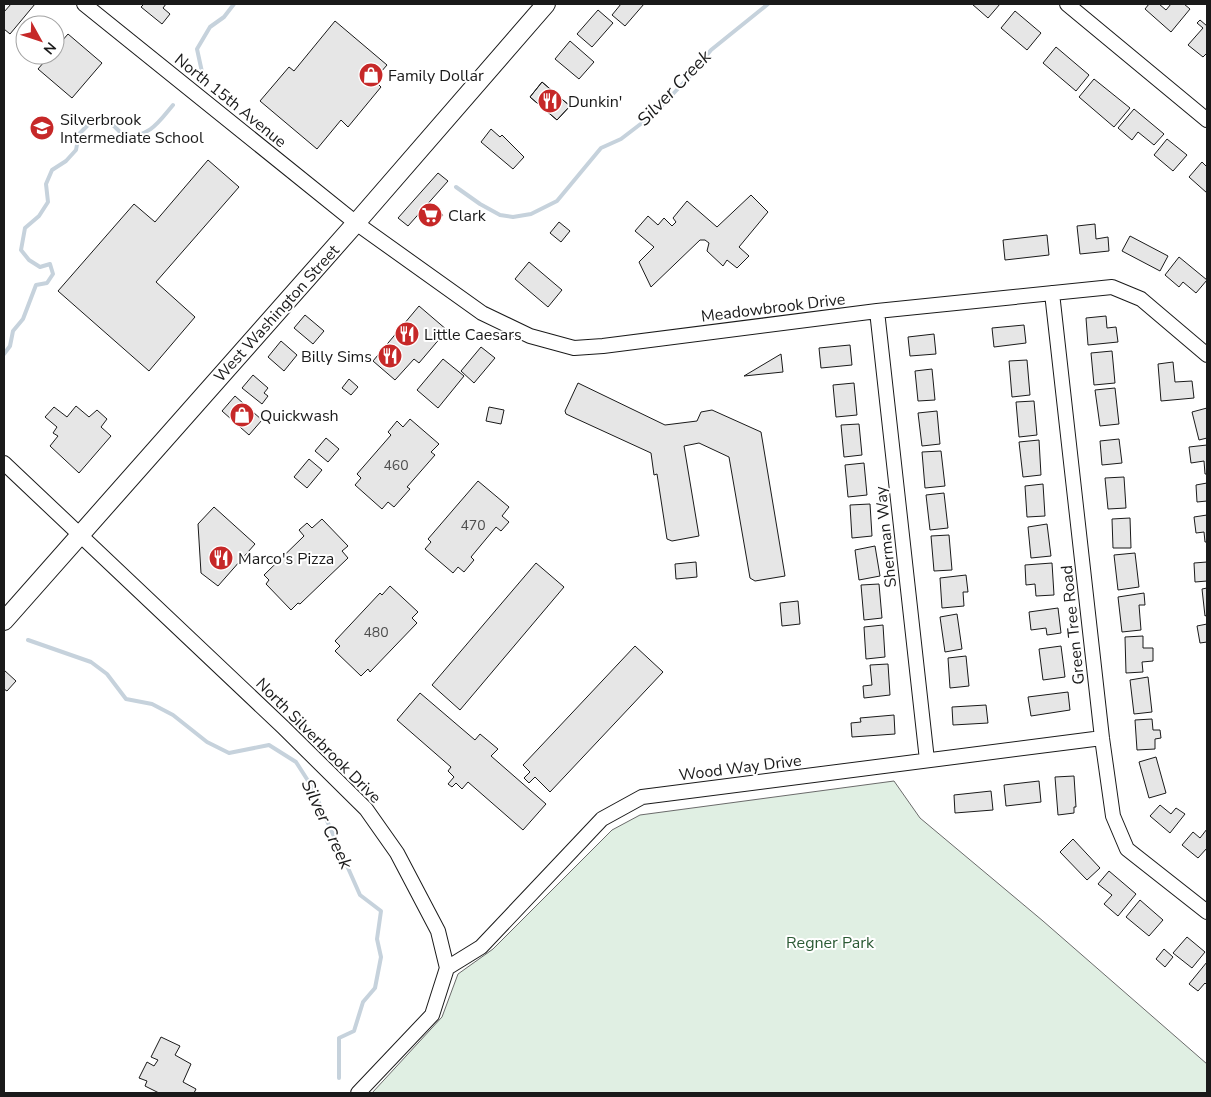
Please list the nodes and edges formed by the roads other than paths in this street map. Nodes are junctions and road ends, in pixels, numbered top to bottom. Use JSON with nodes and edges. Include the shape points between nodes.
{"nodes":[{"id":1,"x":84,"y":4,"type":"edge"},
{"id":2,"x":546,"y":4,"type":"edge"},
{"id":3,"x":1067,"y":4,"type":"edge"},
{"id":4,"x":1207,"y":120,"type":"edge"},
{"id":5,"x":356,"y":223,"type":"junction"},
{"id":6,"x":1052,"y":293,"type":"junction"},
{"id":7,"x":877,"y":311,"type":"junction"},
{"id":8,"x":1207,"y":355,"type":"edge"},
{"id":9,"x":4,"y":463,"type":"edge"},
{"id":10,"x":81,"y":534,"type":"junction"},
{"id":11,"x":4,"y":621,"type":"edge"},
{"id":12,"x":1102,"y":738,"type":"junction"},
{"id":13,"x":927,"y":760,"type":"junction"},
{"id":14,"x":1205,"y":906,"type":"edge"},
{"id":15,"x":447,"y":968,"type":"junction"},
{"id":16,"x":358,"y":1093,"type":"edge"}],
"edges":[{"from":1,"to":5,"type":"street","name":"North 15th Avenue"},
{"from":2,"to":5,"type":"main road","name":"West Washington Street"},
{"from":3,"to":4,"type":"street"},
{"from":5,"to":7,"type":"street","name":"Meadowbrook Drive","via":[[482,313],[530,336],[574,348]]},
{"from":5,"to":10,"type":"main road","name":"West Washington Street"},
{"from":6,"to":7,"type":"street","name":"Meadowbrook Drive"},
{"from":6,"to":8,"type":"street","name":"Meadowbrook Drive","via":[[1112,287],[1141,299]]},
{"from":6,"to":12,"type":"street","name":"Green Tree Road"},
{"from":7,"to":13,"type":"street","name":"Sherman Way"},
{"from":9,"to":10,"type":"street","name":"North Silverbrook Drive"},
{"from":10,"to":11,"type":"main road","name":"West Washington Street"},
{"from":10,"to":15,"type":"street","name":"North Silverbrook Drive","via":[[366,809],[397,853],[438,931]]},
{"from":12,"to":13,"type":"street","name":"Wood Way Drive"},
{"from":12,"to":14,"type":"street","name":"Green Tree Road","via":[[1113,816],[1127,849]]},
{"from":13,"to":15,"type":"street","name":"Wood Way Drive","via":[[642,797],[602,819],[481,947]]},
{"from":15,"to":16,"type":"street","via":[[432,1014]]}]}
